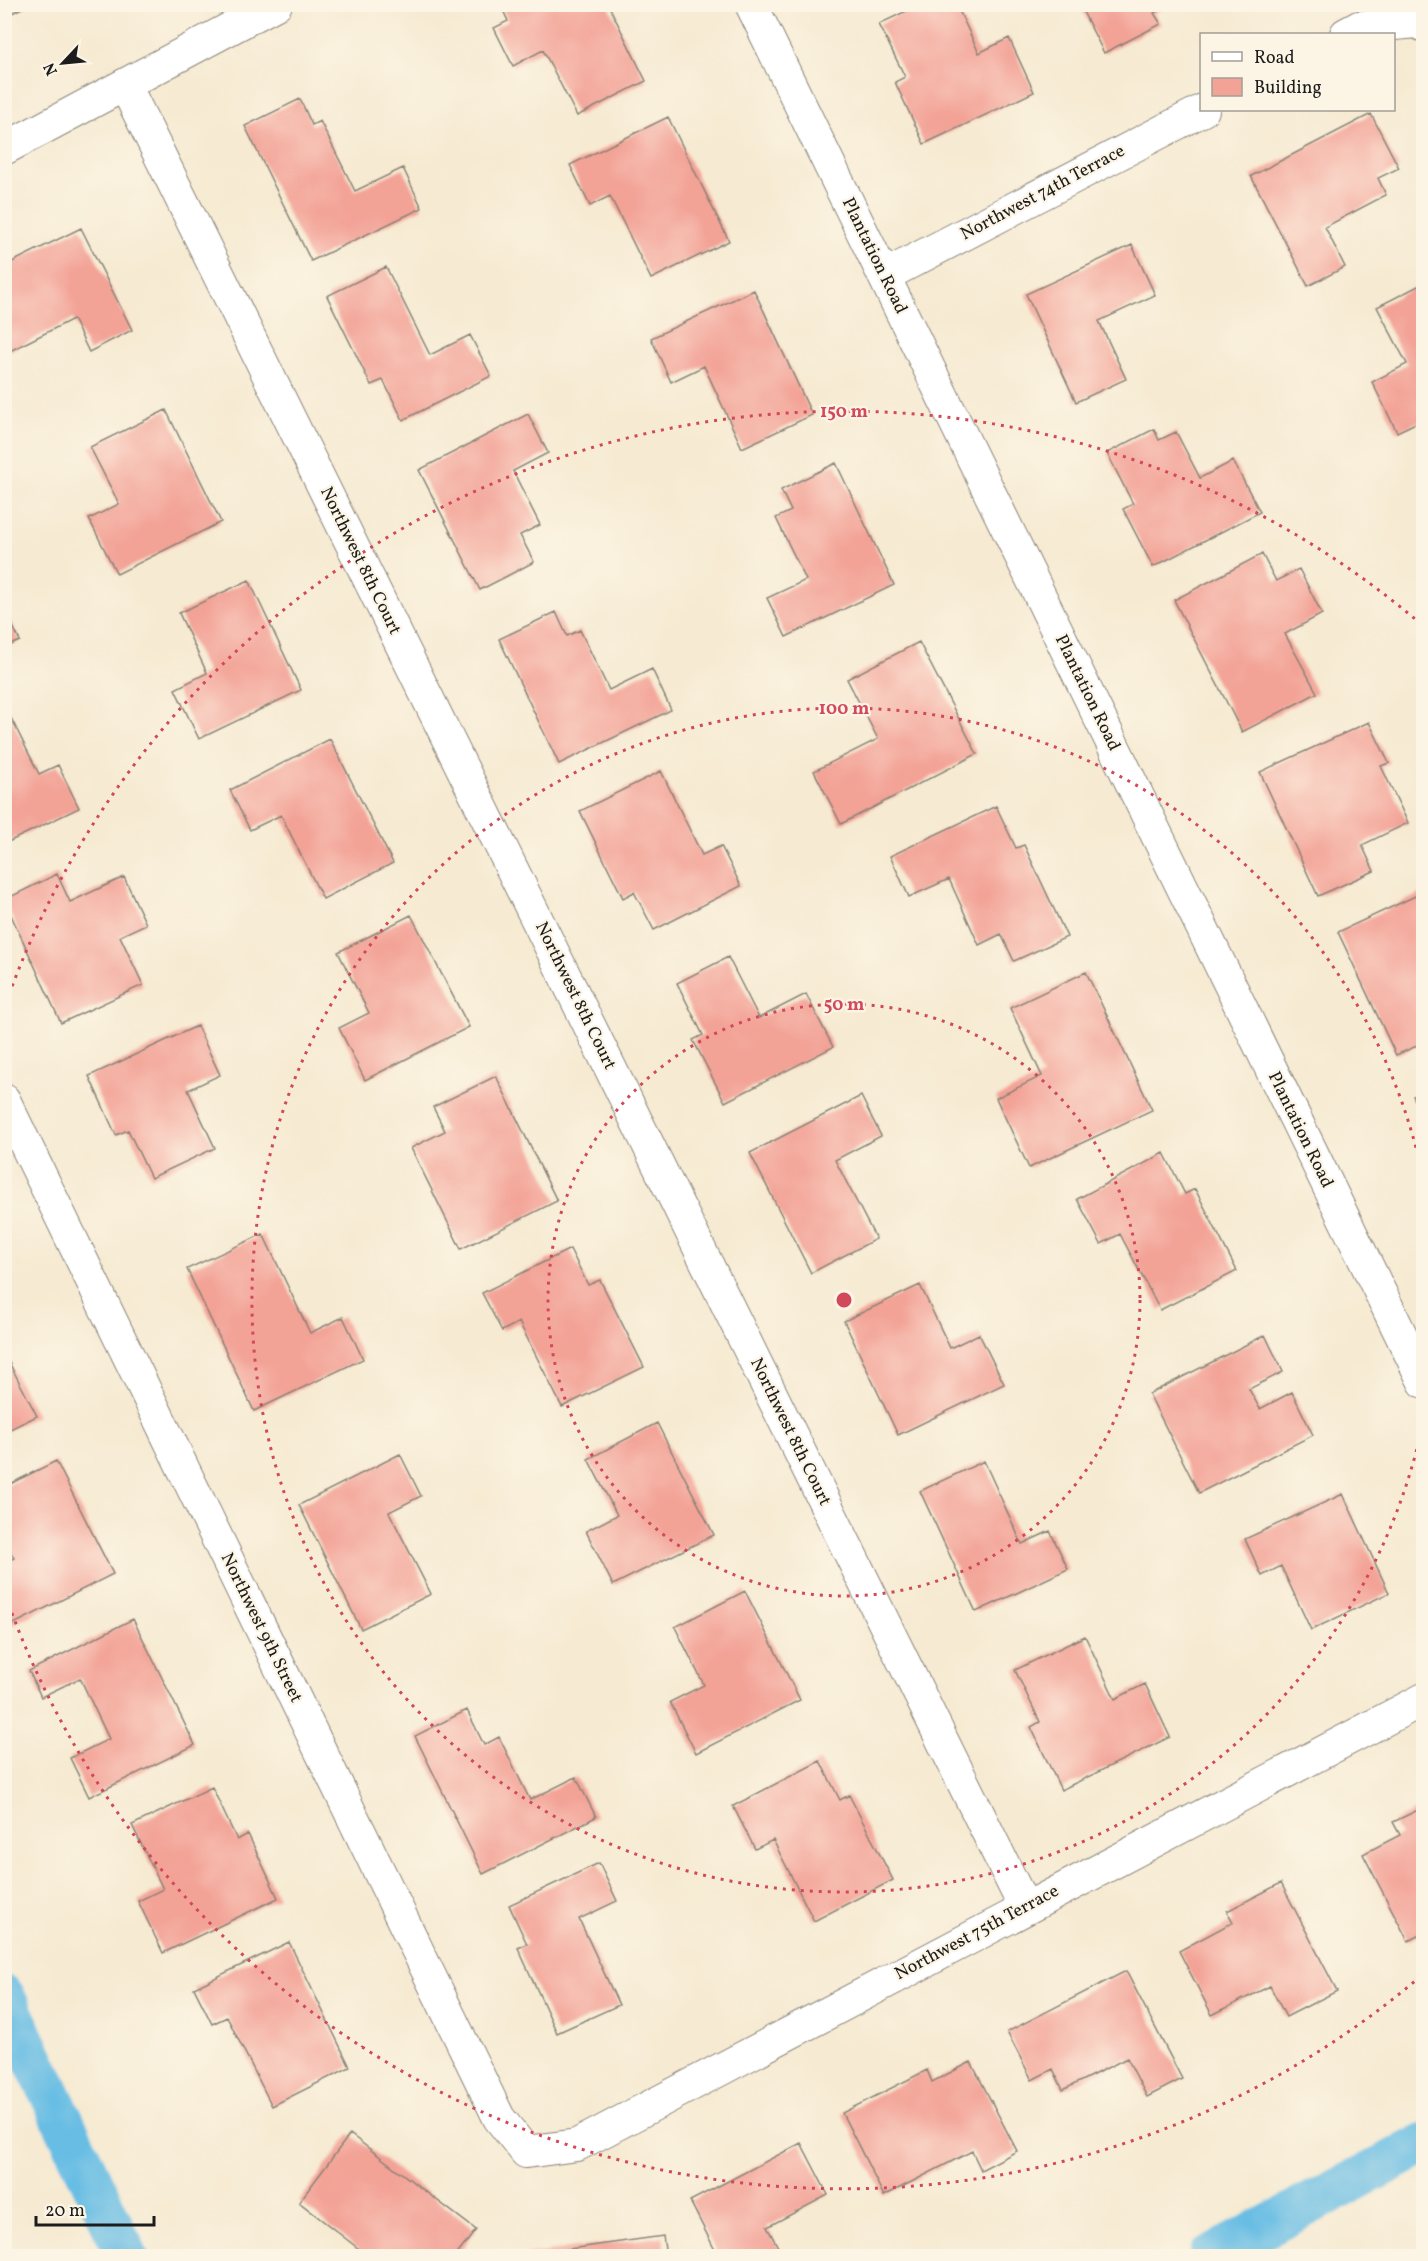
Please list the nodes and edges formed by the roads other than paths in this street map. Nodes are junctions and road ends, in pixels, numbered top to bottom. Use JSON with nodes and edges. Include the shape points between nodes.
{"nodes":[{"id":1,"x":276,"y":4,"type":"edge"},
{"id":2,"x":751,"y":4,"type":"edge"},
{"id":3,"x":1421,"y":24,"type":"edge"},
{"id":4,"x":1348,"y":33,"type":"edge"},
{"id":5,"x":125,"y":85,"type":"junction"},
{"id":6,"x":1201,"y":111,"type":"edge"},
{"id":7,"x":4,"y":149,"type":"edge"},
{"id":8,"x":884,"y":276,"type":"junction"},
{"id":9,"x":4,"y":1100,"type":"edge"},
{"id":10,"x":1424,"y":1382,"type":"edge"},
{"id":11,"x":1424,"y":1699,"type":"edge"},
{"id":12,"x":1025,"y":1908,"type":"junction"},
{"id":13,"x":526,"y":2151,"type":"joint"}],
"edges":[{"from":1,"to":5,"type":"street"},
{"from":2,"to":8,"type":"street","name":"Plantation Road"},
{"from":3,"to":4,"type":"street","via":[[1359,27]]},
{"from":5,"to":7,"type":"street"},
{"from":5,"to":12,"type":"street","name":"Northwest 8th Court"},
{"from":6,"to":8,"type":"street","name":"Northwest 74th Terrace"},
{"from":8,"to":10,"type":"street","name":"Plantation Road"},
{"from":9,"to":13,"type":"street","name":"Northwest 9th Street","via":[[499,2118]]},
{"from":11,"to":12,"type":"street","name":"Northwest 75th Terrace"},
{"from":12,"to":13,"type":"street","name":"Northwest 75th Terrace","via":[[578,2145]]}]}
